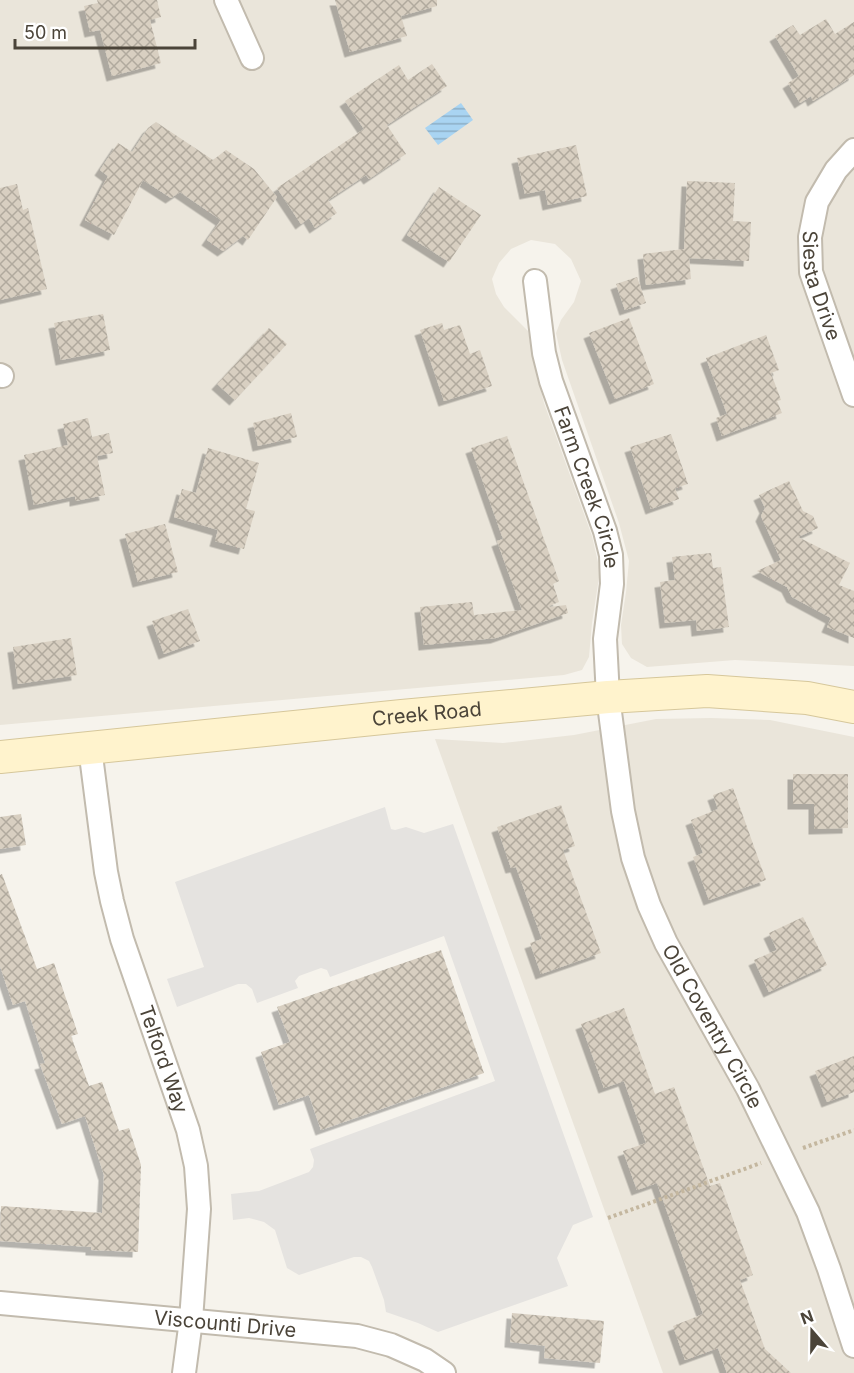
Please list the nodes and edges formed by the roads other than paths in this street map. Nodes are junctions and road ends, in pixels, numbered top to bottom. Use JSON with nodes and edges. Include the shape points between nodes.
{"nodes":[{"id":1,"x":226,"y":0,"type":"edge"},
{"id":2,"x":252,"y":58,"type":"dead end"},
{"id":3,"x":854,"y":150,"type":"edge"},
{"id":4,"x":535,"y":281,"type":"dead end"},
{"id":5,"x":854,"y":395,"type":"edge"},
{"id":6,"x":609,"y":697,"type":"junction"},
{"id":7,"x":854,"y":707,"type":"edge"},
{"id":8,"x":90,"y":748,"type":"junction"},
{"id":9,"x":0,"y":757,"type":"edge"},
{"id":10,"x":0,"y":1303,"type":"edge"},
{"id":11,"x":191,"y":1320,"type":"junction"},
{"id":12,"x":854,"y":1346,"type":"edge"},
{"id":13,"x":184,"y":1373,"type":"edge"},
{"id":14,"x":444,"y":1373,"type":"edge"}],
"edges":[{"from":1,"to":2,"type":"street"},
{"from":3,"to":5,"type":"street","name":"Siesta Drive","via":[[836,170],[817,202],[810,237],[810,272]]},
{"from":4,"to":6,"type":"street","name":"Farm Creek Circle","via":[[551,381],[611,555],[612,584],[605,639]]},
{"from":6,"to":7,"type":"street","name":"Creek Road","via":[[707,691],[807,698]]},
{"from":6,"to":8,"type":"street","name":"Creek Road"},
{"from":6,"to":12,"type":"street","name":"Old Coventry Circle","via":[[623,811],[633,858],[649,904],[666,943],[748,1089],[808,1212]]},
{"from":8,"to":9,"type":"street","name":"Creek Road"},
{"from":8,"to":11,"type":"street","name":"Telford Way","via":[[112,901],[188,1130],[196,1166],[199,1209]]},
{"from":10,"to":11,"type":"street","name":"Viscounti Drive"},
{"from":11,"to":13,"type":"street","name":"Telford Way"},
{"from":11,"to":14,"type":"street","name":"Viscounti Drive","via":[[357,1336],[392,1345]]}]}
